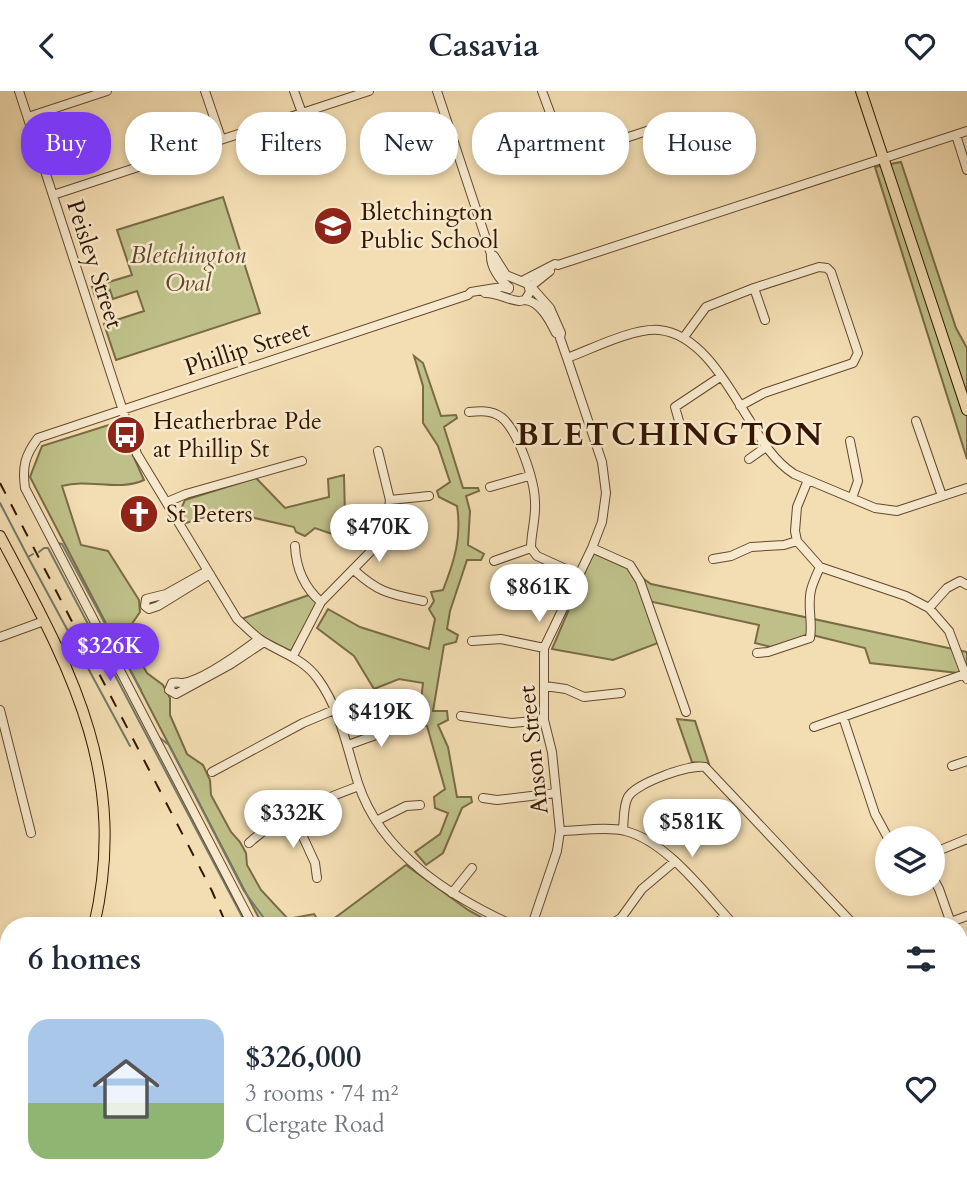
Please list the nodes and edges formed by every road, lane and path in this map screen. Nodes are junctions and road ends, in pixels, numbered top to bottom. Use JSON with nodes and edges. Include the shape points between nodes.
{"nodes":[{"id":1,"x":19,"y":91,"type":"edge"},
{"id":2,"x":107,"y":91,"type":"edge"},
{"id":3,"x":205,"y":91,"type":"edge"},
{"id":4,"x":294,"y":91,"type":"edge"},
{"id":5,"x":369,"y":91,"type":"edge"},
{"id":6,"x":437,"y":91,"type":"edge"},
{"id":7,"x":542,"y":91,"type":"edge"},
{"id":8,"x":861,"y":91,"type":"edge"},
{"id":9,"x":26,"y":112,"type":"edge"},
{"id":10,"x":43,"y":112,"type":"edge"},
{"id":11,"x":212,"y":112,"type":"edge"},
{"id":12,"x":302,"y":112,"type":"edge"},
{"id":13,"x":305,"y":112,"type":"edge"},
{"id":14,"x":967,"y":131,"type":"edge"},
{"id":15,"x":643,"y":133,"type":"edge"},
{"id":16,"x":956,"y":135,"type":"junction"},
{"id":17,"x":883,"y":159,"type":"junction"},
{"id":18,"x":967,"y":170,"type":"edge"},
{"id":19,"x":125,"y":171,"type":"edge"},
{"id":20,"x":47,"y":175,"type":"edge"},
{"id":21,"x":53,"y":195,"type":"junction"},
{"id":22,"x":491,"y":254,"type":"junction"},
{"id":23,"x":558,"y":265,"type":"junction"},
{"id":24,"x":496,"y":272,"type":"junction"},
{"id":25,"x":543,"y":276,"type":"junction"},
{"id":26,"x":519,"y":287,"type":"junction"},
{"id":27,"x":486,"y":288,"type":"junction"},
{"id":28,"x":754,"y":288,"type":"junction"},
{"id":29,"x":468,"y":295,"type":"junction"},
{"id":30,"x":541,"y":297,"type":"junction"},
{"id":31,"x":525,"y":300,"type":"junction"},
{"id":32,"x":765,"y":320,"type":"dead end"},
{"id":33,"x":684,"y":337,"type":"junction"},
{"id":34,"x":560,"y":338,"type":"junction"},
{"id":35,"x":566,"y":358,"type":"junction"},
{"id":36,"x":720,"y":377,"type":"junction"},
{"id":37,"x":740,"y":406,"type":"junction"},
{"id":38,"x":123,"y":409,"type":"junction"},
{"id":39,"x":967,"y":410,"type":"edge"},
{"id":40,"x":469,"y":412,"type":"dead end"},
{"id":41,"x":679,"y":421,"type":"dead end"},
{"id":42,"x":916,"y":421,"type":"dead end"},
{"id":43,"x":850,"y":440,"type":"dead end"},
{"id":44,"x":766,"y":447,"type":"junction"},
{"id":45,"x":378,"y":451,"type":"dead end"},
{"id":46,"x":749,"y":459,"type":"dead end"},
{"id":47,"x":302,"y":461,"type":"dead end"},
{"id":48,"x":529,"y":476,"type":"junction"},
{"id":49,"x":808,"y":481,"type":"junction"},
{"id":50,"x":491,"y":487,"type":"dead end"},
{"id":51,"x":967,"y":488,"type":"edge"},
{"id":52,"x":429,"y":496,"type":"dead end"},
{"id":53,"x":942,"y":496,"type":"junction"},
{"id":54,"x":852,"y":498,"type":"junction"},
{"id":55,"x":390,"y":500,"type":"junction"},
{"id":56,"x":167,"y":502,"type":"junction"},
{"id":57,"x":0,"y":536,"type":"edge"},
{"id":58,"x":797,"y":541,"type":"junction"},
{"id":59,"x":295,"y":546,"type":"dead end"},
{"id":60,"x":531,"y":548,"type":"junction"},
{"id":61,"x":592,"y":548,"type":"junction"},
{"id":62,"x":713,"y":559,"type":"dead end"},
{"id":63,"x":494,"y":561,"type":"dead end"},
{"id":64,"x":820,"y":567,"type":"junction"},
{"id":65,"x":354,"y":570,"type":"junction"},
{"id":66,"x":209,"y":573,"type":"junction"},
{"id":67,"x":579,"y":575,"type":"junction"},
{"id":68,"x":967,"y":585,"type":"edge"},
{"id":69,"x":423,"y":601,"type":"dead end"},
{"id":70,"x":321,"y":602,"type":"junction"},
{"id":71,"x":929,"y":608,"type":"junction"},
{"id":72,"x":44,"y":621,"type":"junction"},
{"id":73,"x":0,"y":637,"type":"edge"},
{"id":74,"x":262,"y":640,"type":"junction"},
{"id":75,"x":472,"y":641,"type":"dead end"},
{"id":76,"x":544,"y":648,"type":"junction"},
{"id":77,"x":757,"y":653,"type":"dead end"},
{"id":78,"x":293,"y":656,"type":"junction"},
{"id":79,"x":966,"y":676,"type":"edge"},
{"id":80,"x":545,"y":686,"type":"junction"},
{"id":81,"x":621,"y":693,"type":"dead end"},
{"id":82,"x":0,"y":710,"type":"edge"},
{"id":83,"x":334,"y":710,"type":"junction"},
{"id":84,"x":685,"y":712,"type":"dead end"},
{"id":85,"x":461,"y":716,"type":"dead end"},
{"id":86,"x":843,"y":716,"type":"junction"},
{"id":87,"x":544,"y":720,"type":"junction"},
{"id":88,"x":399,"y":722,"type":"dead end"},
{"id":89,"x":2,"y":726,"type":"edge"},
{"id":90,"x":814,"y":727,"type":"dead end"},
{"id":91,"x":348,"y":745,"type":"junction"},
{"id":92,"x":967,"y":761,"type":"edge"},
{"id":93,"x":953,"y":766,"type":"dead end"},
{"id":94,"x":212,"y":772,"type":"dead end"},
{"id":95,"x":359,"y":786,"type":"junction"},
{"id":96,"x":556,"y":793,"type":"junction"},
{"id":97,"x":483,"y":798,"type":"dead end"},
{"id":98,"x":420,"y":805,"type":"dead end"},
{"id":99,"x":293,"y":815,"type":"junction"},
{"id":100,"x":376,"y":821,"type":"junction"},
{"id":101,"x":882,"y":826,"type":"edge"},
{"id":102,"x":623,"y":830,"type":"junction"},
{"id":103,"x":560,"y":831,"type":"junction"},
{"id":104,"x":31,"y":833,"type":"dead end"},
{"id":105,"x":967,"y":839,"type":"edge"},
{"id":106,"x":249,"y":843,"type":"dead end"},
{"id":107,"x":945,"y":847,"type":"edge"},
{"id":108,"x":674,"y":862,"type":"junction"},
{"id":109,"x":472,"y":868,"type":"dead end"},
{"id":110,"x":317,"y":879,"type":"dead end"},
{"id":111,"x":452,"y":893,"type":"junction"},
{"id":112,"x":941,"y":896,"type":"edge"},
{"id":113,"x":725,"y":916,"type":"edge"},
{"id":114,"x":96,"y":917,"type":"edge"},
{"id":115,"x":248,"y":917,"type":"edge"},
{"id":116,"x":496,"y":917,"type":"edge"},
{"id":117,"x":537,"y":917,"type":"edge"},
{"id":118,"x":622,"y":917,"type":"edge"},
{"id":119,"x":847,"y":917,"type":"edge"},
{"id":120,"x":949,"y":917,"type":"edge"}],
"edges":[{"from":1,"to":9,"type":"street","name":"Peisley Street"},
{"from":2,"to":10,"type":"street"},
{"from":3,"to":11,"type":"street"},
{"from":4,"to":12,"type":"street"},
{"from":5,"to":13,"type":"street"},
{"from":6,"to":22,"type":"street","name":"Anson Street"},
{"from":7,"to":15,"type":"street","via":[[565,153],[577,154]]},
{"from":8,"to":17,"type":"main road"},
{"from":14,"to":16,"type":"street","name":"Phillip Street"},
{"from":16,"to":17,"type":"street","name":"Phillip Street"},
{"from":16,"to":18,"type":"street"},
{"from":17,"to":23,"type":"street","name":"Phillip Street"},
{"from":17,"to":39,"type":"main road"},
{"from":19,"to":21,"type":"street"},
{"from":20,"to":21,"type":"street","name":"Peisley Street"},
{"from":21,"to":38,"type":"street","name":"Peisley Street"},
{"from":22,"to":24,"type":"street","name":"Anson Street"},
{"from":22,"to":26,"type":"street","name":"Anson Street"},
{"from":23,"to":25,"type":"street","name":"Phillip Street"},
{"from":23,"to":26,"type":"street","name":"Phillip Street"},
{"from":24,"to":26,"type":"street","name":"Anson Street"},
{"from":24,"to":27,"type":"street"},
{"from":25,"to":26,"type":"street","name":"Phillip Street"},
{"from":25,"to":30,"type":"street"},
{"from":26,"to":27,"type":"street","name":"Phillip Street"},
{"from":26,"to":29,"type":"street","name":"Phillip Street"},
{"from":26,"to":30,"type":"street","name":"Anson Street"},
{"from":26,"to":31,"type":"street","via":[[529,296]]},
{"from":26,"to":31,"type":"street","via":[[519,301]]},
{"from":27,"to":29,"type":"street","name":"Phillip Street"},
{"from":28,"to":32,"type":"street"},
{"from":28,"to":33,"type":"street","via":[[706,307]]},
{"from":28,"to":37,"type":"street","via":[[827,268],[858,353],[853,363],[764,393]]},
{"from":29,"to":38,"type":"street","name":"Phillip Street"},
{"from":30,"to":34,"type":"street","name":"Anson Street","via":[[554,315]]},
{"from":31,"to":34,"type":"street","name":"Anson Street","via":[[544,312]]},
{"from":33,"to":35,"type":"street","via":[[658,330],[631,334]]},
{"from":33,"to":36,"type":"street"},
{"from":34,"to":35,"type":"street","name":"Anson Street"},
{"from":35,"to":61,"type":"street","name":"Anson Street","via":[[602,462],[606,493]]},
{"from":36,"to":37,"type":"street"},
{"from":36,"to":41,"type":"street","via":[[675,407]]},
{"from":37,"to":44,"type":"street"},
{"from":38,"to":56,"type":"street","name":"Peisley Street","via":[[137,454]]},
{"from":38,"to":115,"type":"street","name":"Phillip Street","via":[[38,438],[26,455],[25,488]]},
{"from":40,"to":48,"type":"street","via":[[499,415],[510,426]]},
{"from":42,"to":53,"type":"street"},
{"from":43,"to":54,"type":"street","via":[[858,481]]},
{"from":44,"to":46,"type":"street"},
{"from":44,"to":49,"type":"street","via":[[785,469]]},
{"from":45,"to":55,"type":"street"},
{"from":47,"to":56,"type":"street"},
{"from":48,"to":50,"type":"street"},
{"from":48,"to":60,"type":"street","via":[[535,502]]},
{"from":49,"to":54,"type":"street"},
{"from":49,"to":58,"type":"street","via":[[797,507]]},
{"from":51,"to":53,"type":"street"},
{"from":52,"to":55,"type":"street"},
{"from":53,"to":54,"type":"street","via":[[897,511]]},
{"from":55,"to":65,"type":"street","via":[[387,522],[376,546]]},
{"from":56,"to":66,"type":"street","name":"Peisley Street"},
{"from":57,"to":72,"type":"main road"},
{"from":58,"to":62,"type":"street","via":[[751,547]]},
{"from":58,"to":64,"type":"street"},
{"from":59,"to":70,"type":"street","via":[[300,572]]},
{"from":60,"to":63,"type":"street"},
{"from":60,"to":67,"type":"street","via":[[537,556]]},
{"from":61,"to":67,"type":"street","name":"Anson Street"},
{"from":61,"to":84,"type":"street","via":[[630,565],[640,581]]},
{"from":64,"to":71,"type":"street"},
{"from":64,"to":77,"type":"street","via":[[809,601],[810,638]]},
{"from":65,"to":69,"type":"street","via":[[372,587]]},
{"from":65,"to":70,"type":"street"},
{"from":66,"to":66,"type":"street","via":[[158,606],[149,609],[145,605],[146,599]]},
{"from":66,"to":74,"type":"street","name":"Peisley Street","via":[[237,619]]},
{"from":67,"to":76,"type":"street","name":"Anson Street"},
{"from":68,"to":71,"type":"street","via":[[960,581],[947,588]]},
{"from":70,"to":78,"type":"street"},
{"from":71,"to":79,"type":"street","via":[[948,631]]},
{"from":72,"to":73,"type":"street"},
{"from":72,"to":114,"type":"main road","via":[[82,704],[99,773],[104,844]]},
{"from":74,"to":74,"type":"street","via":[[231,664],[176,694],[170,692],[172,683],[201,675]]},
{"from":74,"to":78,"type":"street","name":"Peisley Street"},
{"from":75,"to":76,"type":"street","via":[[501,639]]},
{"from":76,"to":80,"type":"street","name":"Anson Street"},
{"from":78,"to":83,"type":"street","name":"Peisley Street","via":[[314,673]]},
{"from":79,"to":86,"type":"street"},
{"from":80,"to":81,"type":"street","via":[[584,697]]},
{"from":80,"to":87,"type":"street","name":"Anson Street"},
{"from":82,"to":89,"type":"street"},
{"from":83,"to":91,"type":"street","name":"Peisley Street"},
{"from":83,"to":94,"type":"street"},
{"from":85,"to":87,"type":"street","via":[[512,723]]},
{"from":86,"to":90,"type":"street"},
{"from":86,"to":101,"type":"street"},
{"from":87,"to":96,"type":"street","name":"Anson Street"},
{"from":88,"to":91,"type":"street"},
{"from":89,"to":104,"type":"street"},
{"from":91,"to":95,"type":"street","name":"Peisley Street"},
{"from":92,"to":93,"type":"street"},
{"from":95,"to":99,"type":"street"},
{"from":95,"to":100,"type":"street","name":"Peisley Street"},
{"from":96,"to":97,"type":"street"},
{"from":96,"to":103,"type":"street","name":"Anson Street"},
{"from":98,"to":100,"type":"street","via":[[406,806]]},
{"from":99,"to":106,"type":"street"},
{"from":99,"to":110,"type":"street","via":[[315,863]]},
{"from":100,"to":111,"type":"street","name":"Peisley Street","via":[[415,866]]},
{"from":102,"to":103,"type":"street"},
{"from":102,"to":108,"type":"street","via":[[650,841]]},
{"from":102,"to":119,"type":"street","via":[[627,798],[636,788],[693,766],[705,767]]},
{"from":103,"to":117,"type":"street","name":"Anson Street"},
{"from":105,"to":107,"type":"street"},
{"from":108,"to":113,"type":"street"},
{"from":108,"to":118,"type":"street","via":[[642,889]]},
{"from":109,"to":111,"type":"street"},
{"from":111,"to":116,"type":"street","name":"Peisley Street"},
{"from":112,"to":120,"type":"street"}]}
